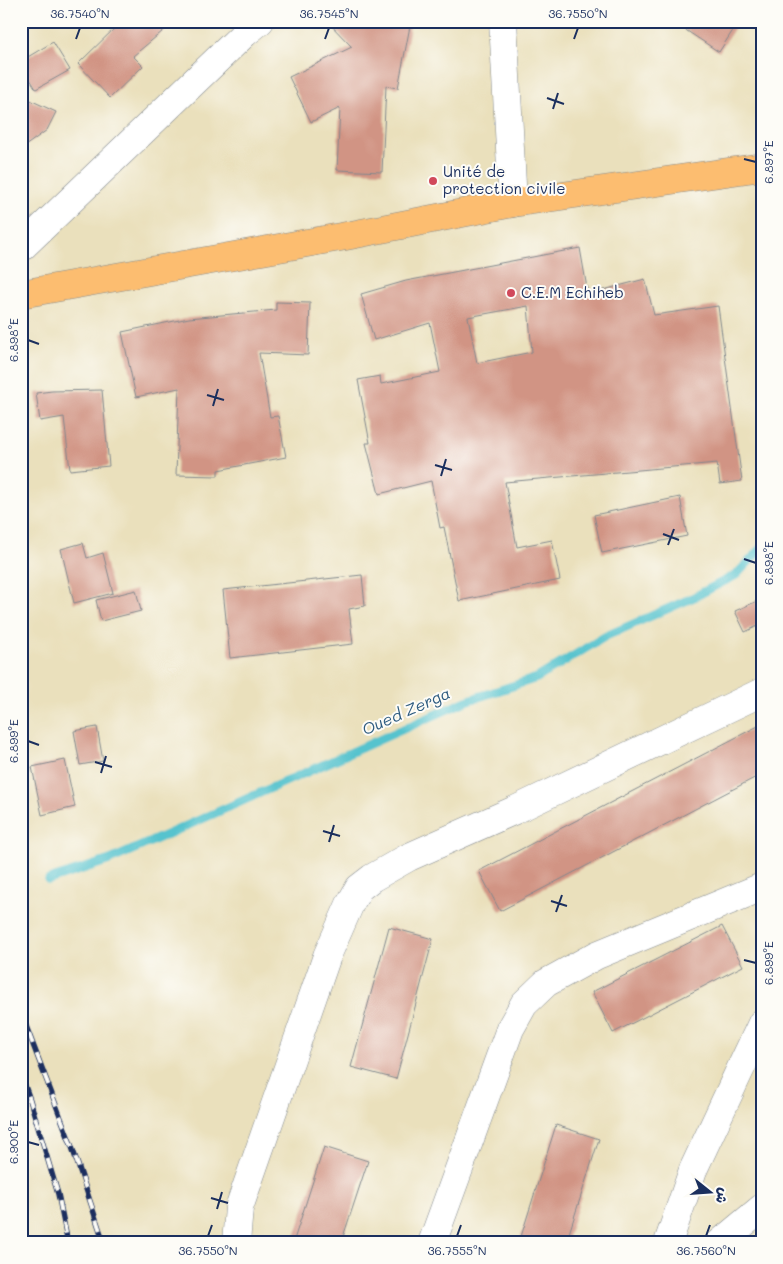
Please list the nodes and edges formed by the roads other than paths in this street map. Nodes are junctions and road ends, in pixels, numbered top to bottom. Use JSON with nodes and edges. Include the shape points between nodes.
{"nodes":[{"id":1,"x":503,"y":21,"type":"edge"},
{"id":2,"x":246,"y":25,"type":"edge"},
{"id":3,"x":762,"y":167,"type":"edge"},
{"id":4,"x":513,"y":203,"type":"junction"},
{"id":5,"x":21,"y":248,"type":"edge"},
{"id":6,"x":21,"y":294,"type":"edge"},
{"id":7,"x":762,"y":692,"type":"edge"},
{"id":8,"x":762,"y":887,"type":"edge"},
{"id":9,"x":762,"y":1023,"type":"edge"},
{"id":10,"x":762,"y":1208,"type":"edge"},
{"id":11,"x":236,"y":1243,"type":"edge"},
{"id":12,"x":432,"y":1243,"type":"edge"},
{"id":13,"x":668,"y":1243,"type":"edge"},
{"id":14,"x":720,"y":1243,"type":"edge"}],
"edges":[{"from":1,"to":4,"type":"street"},
{"from":2,"to":5,"type":"street"},
{"from":3,"to":4,"type":"main road"},
{"from":4,"to":6,"type":"main road"},
{"from":7,"to":11,"type":"street","via":[[515,810],[408,857],[360,888],[328,956],[239,1208]]},
{"from":8,"to":12,"type":"street","via":[[597,954],[546,983],[524,1004],[510,1029]]},
{"from":9,"to":13,"type":"street","via":[[693,1170]]},
{"from":10,"to":14,"type":"street"}]}
